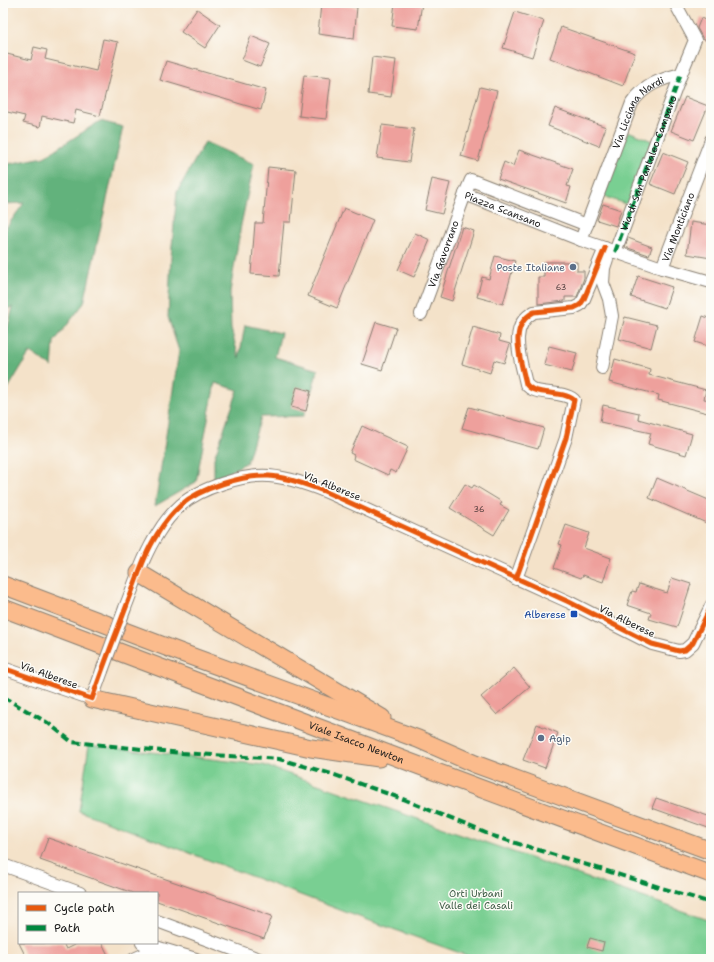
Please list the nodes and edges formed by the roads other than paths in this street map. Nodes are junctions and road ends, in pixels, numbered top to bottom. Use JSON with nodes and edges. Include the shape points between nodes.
{"nodes":[{"id":1,"x":675,"y":3,"type":"edge"},
{"id":2,"x":681,"y":74,"type":"junction"},
{"id":3,"x":711,"y":140,"type":"edge"},
{"id":4,"x":465,"y":194,"type":"junction"},
{"id":5,"x":587,"y":225,"type":"junction"},
{"id":6,"x":581,"y":240,"type":"junction"},
{"id":7,"x":610,"y":250,"type":"junction"},
{"id":8,"x":662,"y":268,"type":"junction"},
{"id":9,"x":711,"y":282,"type":"edge"},
{"id":10,"x":421,"y":314,"type":"dead end"},
{"id":11,"x":602,"y":368,"type":"dead end"},
{"id":12,"x":139,"y":573,"type":"junction"},
{"id":13,"x":516,"y":578,"type":"junction"},
{"id":14,"x":3,"y":585,"type":"edge"},
{"id":15,"x":711,"y":606,"type":"edge"},
{"id":16,"x":3,"y":608,"type":"edge"},
{"id":17,"x":3,"y":668,"type":"edge"},
{"id":18,"x":92,"y":699,"type":"junction"},
{"id":19,"x":418,"y":739,"type":"junction"},
{"id":20,"x":412,"y":763,"type":"junction"},
{"id":21,"x":711,"y":851,"type":"edge"},
{"id":22,"x":3,"y":865,"type":"edge"},
{"id":23,"x":711,"y":874,"type":"edge"},
{"id":24,"x":77,"y":892,"type":"edge"},
{"id":25,"x":158,"y":921,"type":"edge"},
{"id":26,"x":144,"y":944,"type":"edge"},
{"id":27,"x":164,"y":952,"type":"edge"},
{"id":28,"x":134,"y":959,"type":"edge"},
{"id":29,"x":196,"y":959,"type":"edge"},
{"id":30,"x":259,"y":959,"type":"edge"}],
"edges":[{"from":1,"to":2,"type":"street","name":"Via Licciana Nardi","via":[[695,40]]},
{"from":2,"to":5,"type":"street","name":"Via Licciana Nardi","via":[[660,80],[645,88],[632,103]]},
{"from":2,"to":7,"type":"street","name":"Via di San Pantaleo Campano"},
{"from":3,"to":8,"type":"street","name":"Via Monticiano"},
{"from":4,"to":5,"type":"street","name":"Piazza Scansano","via":[[471,180]]},
{"from":4,"to":6,"type":"street","name":"Piazza Scansano"},
{"from":4,"to":10,"type":"street","name":"Via Gavorrano"},
{"from":5,"to":6,"type":"street","name":"Via Licciana Nardi"},
{"from":6,"to":7,"type":"street"},
{"from":7,"to":8,"type":"street"},
{"from":7,"to":11,"type":"street","via":[[602,283],[610,299],[612,316]]},
{"from":7,"to":13,"type":"street","via":[[580,305],[574,308],[534,312],[522,321],[518,333],[528,387],[569,395],[574,400],[566,438]]},
{"from":8,"to":9,"type":"street"},
{"from":12,"to":13,"type":"street","name":"Via Alberese","via":[[157,534],[181,505],[202,492],[227,483],[269,476],[324,491]]},
{"from":12,"to":18,"type":"street","name":"Via Alberese","bridge":true},
{"from":12,"to":19,"type":"highway"},
{"from":13,"to":15,"type":"street","name":"Via Alberese","via":[[652,644],[679,651],[685,650],[693,643]]},
{"from":14,"to":19,"type":"highway"},
{"from":16,"to":20,"type":"highway","name":"Viale Isacco Newton"},
{"from":17,"to":18,"type":"street","name":"Via Alberese"},
{"from":18,"to":20,"type":"highway","via":[[311,748]]},
{"from":19,"to":21,"type":"highway","via":[[474,764]]},
{"from":20,"to":23,"type":"highway","name":"Viale Isacco Newton"},
{"from":22,"to":24,"type":"street"},
{"from":25,"to":30,"type":"street"},
{"from":26,"to":27,"type":"street"},
{"from":27,"to":28,"type":"street"},
{"from":27,"to":29,"type":"street"}]}
